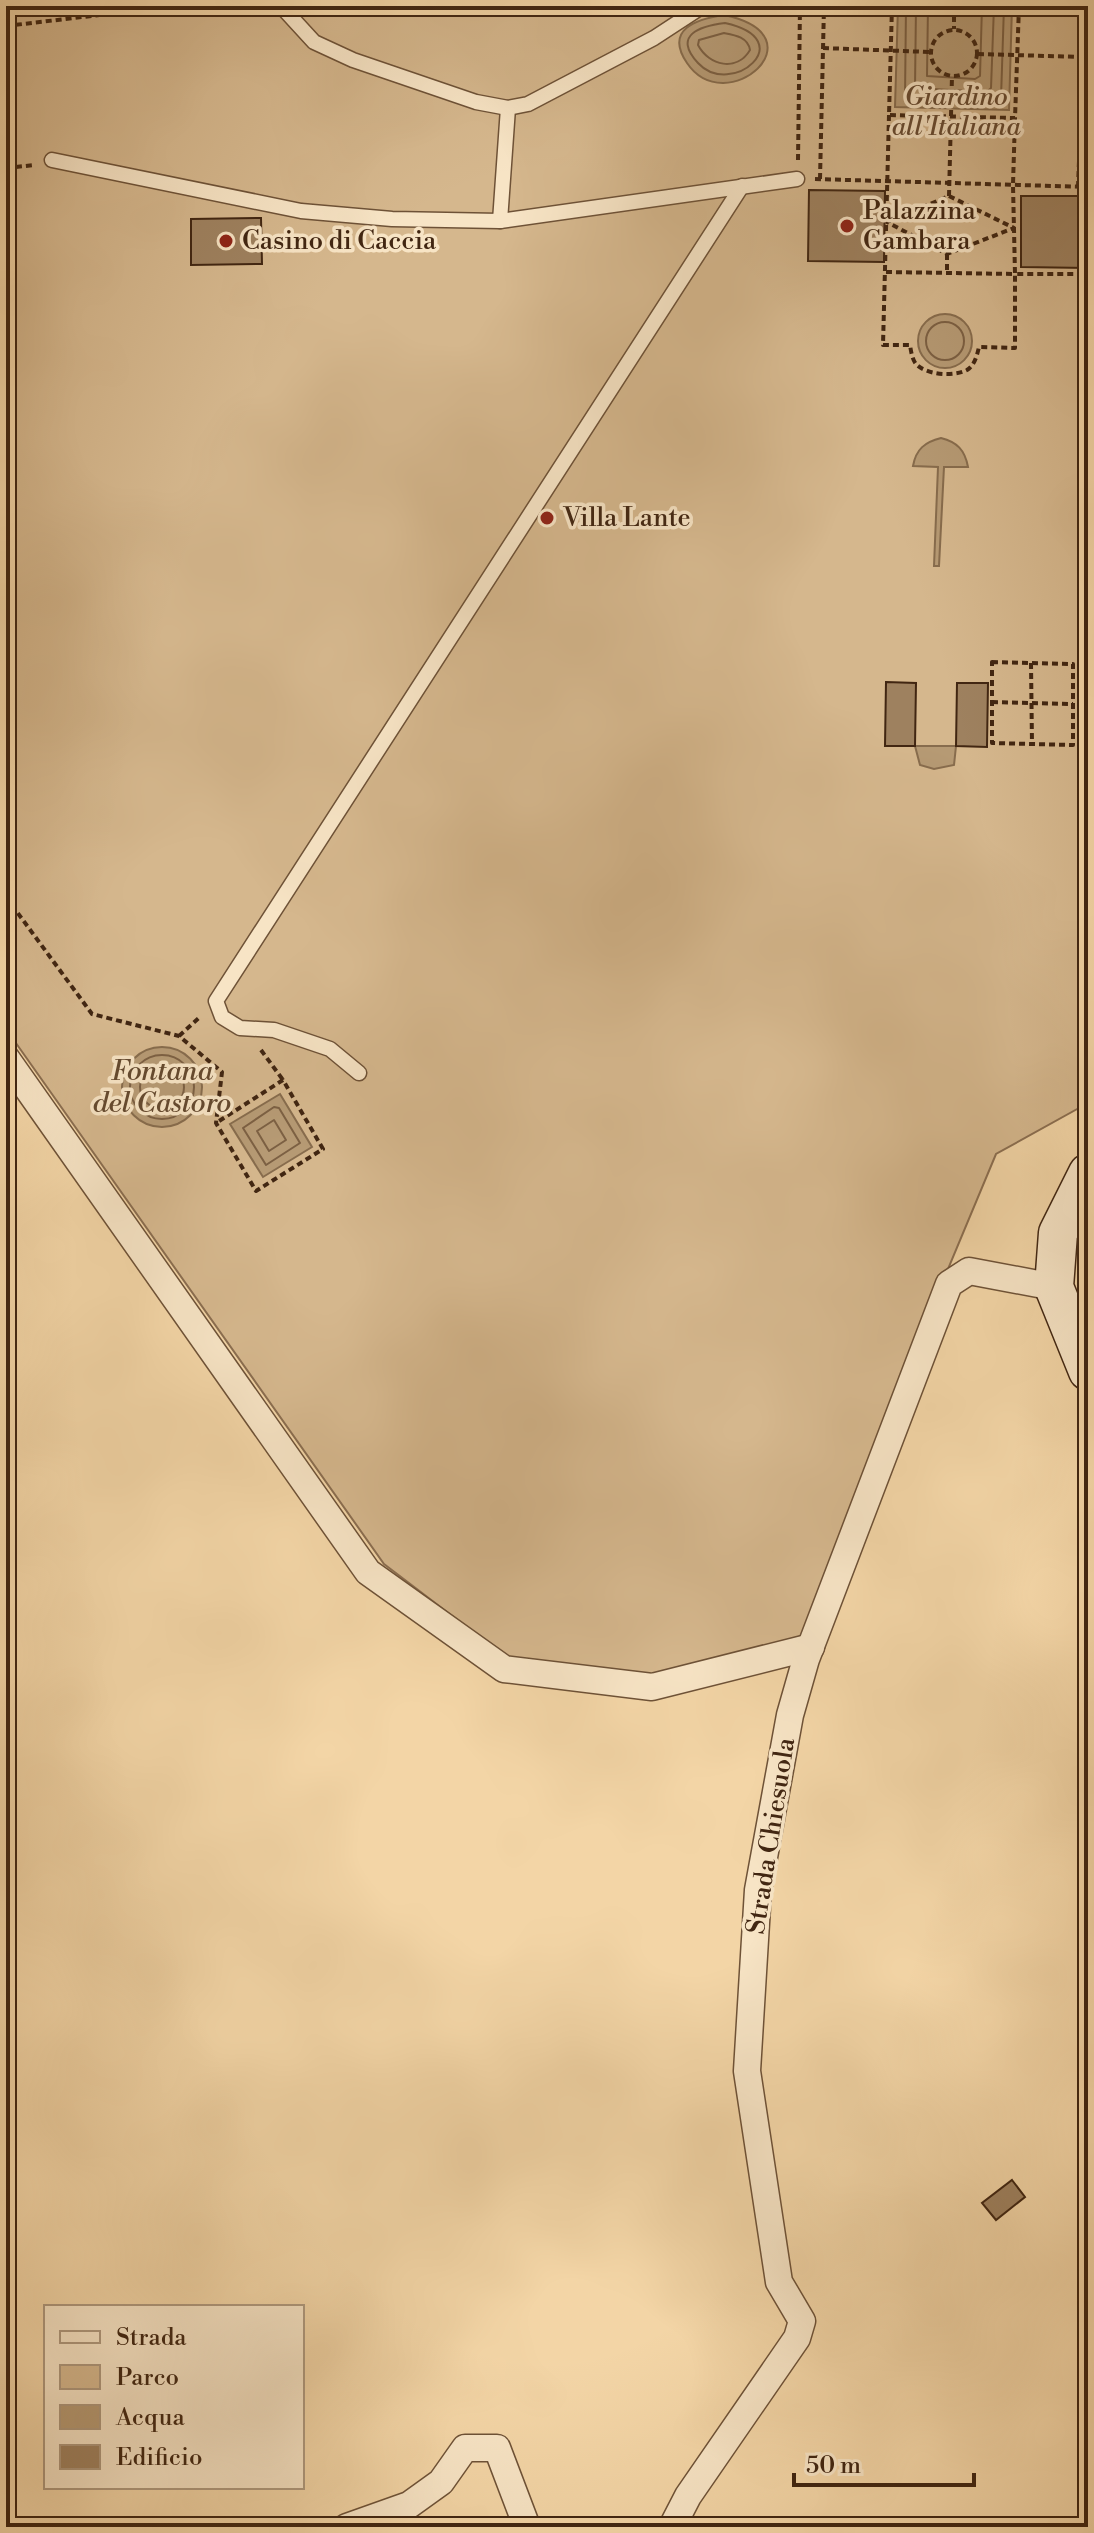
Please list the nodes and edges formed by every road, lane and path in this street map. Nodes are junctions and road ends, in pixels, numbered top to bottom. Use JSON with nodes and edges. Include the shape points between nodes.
{"nodes":[{"id":1,"x":176,"y":6,"type":"edge"},
{"id":2,"x":281,"y":6,"type":"edge"},
{"id":3,"x":703,"y":6,"type":"edge"},
{"id":4,"x":800,"y":6,"type":"edge"},
{"id":5,"x":824,"y":6,"type":"edge"},
{"id":6,"x":892,"y":6,"type":"edge"},
{"id":7,"x":954,"y":6,"type":"edge"},
{"id":8,"x":1019,"y":6,"type":"edge"},
{"id":9,"x":1085,"y":6,"type":"edge"},
{"id":10,"x":6,"y":26,"type":"edge"},
{"id":11,"x":954,"y":29,"type":"junction"},
{"id":12,"x":823,"y":48,"type":"junction"},
{"id":13,"x":891,"y":51,"type":"junction"},
{"id":14,"x":930,"y":52,"type":"junction"},
{"id":15,"x":977,"y":54,"type":"junction"},
{"id":16,"x":1017,"y":55,"type":"junction"},
{"id":17,"x":1083,"y":57,"type":"junction"},
{"id":18,"x":952,"y":76,"type":"junction"},
{"id":19,"x":508,"y":108,"type":"junction"},
{"id":20,"x":889,"y":115,"type":"junction"},
{"id":21,"x":951,"y":117,"type":"junction"},
{"id":22,"x":1015,"y":118,"type":"junction"},
{"id":23,"x":52,"y":160,"type":"joint"},
{"id":24,"x":6,"y":168,"type":"edge"},
{"id":25,"x":797,"y":179,"type":"junction"},
{"id":26,"x":820,"y":179,"type":"junction"},
{"id":27,"x":887,"y":181,"type":"junction"},
{"id":28,"x":949,"y":184,"type":"junction"},
{"id":29,"x":1013,"y":185,"type":"junction"},
{"id":30,"x":742,"y":186,"type":"junction"},
{"id":31,"x":1078,"y":187,"type":"junction"},
{"id":32,"x":1088,"y":187,"type":"edge"},
{"id":33,"x":949,"y":196,"type":"junction"},
{"id":34,"x":500,"y":221,"type":"junction"},
{"id":35,"x":887,"y":222,"type":"junction"},
{"id":36,"x":1014,"y":228,"type":"junction"},
{"id":37,"x":947,"y":254,"type":"junction"},
{"id":38,"x":886,"y":272,"type":"junction"},
{"id":39,"x":947,"y":273,"type":"junction"},
{"id":40,"x":1015,"y":274,"type":"junction"},
{"id":41,"x":1087,"y":274,"type":"edge"},
{"id":42,"x":1031,"y":663,"type":"junction"},
{"id":43,"x":992,"y":702,"type":"junction"},
{"id":44,"x":1032,"y":703,"type":"junction"},
{"id":45,"x":1073,"y":704,"type":"junction"},
{"id":46,"x":1032,"y":744,"type":"junction"},
{"id":47,"x":6,"y":897,"type":"edge"},
{"id":48,"x":216,"y":1001,"type":"junction"},
{"id":49,"x":240,"y":1028,"type":"junction"},
{"id":50,"x":179,"y":1036,"type":"junction"},
{"id":51,"x":6,"y":1058,"type":"edge"},
{"id":52,"x":359,"y":1073,"type":"dead end"},
{"id":53,"x":283,"y":1080,"type":"junction"},
{"id":54,"x":216,"y":1123,"type":"junction"},
{"id":55,"x":1088,"y":1173,"type":"edge"},
{"id":56,"x":1054,"y":1287,"type":"junction"},
{"id":57,"x":1088,"y":1371,"type":"edge"},
{"id":58,"x":811,"y":1647,"type":"junction"},
{"id":59,"x":347,"y":2527,"type":"edge"},
{"id":60,"x":527,"y":2527,"type":"edge"},
{"id":61,"x":672,"y":2527,"type":"edge"}],
"edges":[{"from":1,"to":10,"type":"path"},
{"from":2,"to":19,"type":"lane","via":[[314,42],[353,60]]},
{"from":3,"to":19,"type":"lane","via":[[528,104]]},
{"from":4,"to":25,"type":"path"},
{"from":5,"to":12,"type":"path"},
{"from":6,"to":13,"type":"path"},
{"from":7,"to":11,"type":"path"},
{"from":8,"to":16,"type":"path"},
{"from":9,"to":17,"type":"path"},
{"from":11,"to":14,"type":"path","via":[[937,36]]},
{"from":11,"to":15,"type":"path","via":[[971,37]]},
{"from":12,"to":13,"type":"path"},
{"from":12,"to":26,"type":"path"},
{"from":13,"to":14,"type":"path"},
{"from":13,"to":20,"type":"path"},
{"from":14,"to":18,"type":"path","via":[[937,69]]},
{"from":15,"to":16,"type":"path"},
{"from":15,"to":18,"type":"path","via":[[969,70]]},
{"from":16,"to":17,"type":"path"},
{"from":16,"to":22,"type":"path"},
{"from":17,"to":31,"type":"path"},
{"from":18,"to":21,"type":"path"},
{"from":19,"to":34,"type":"lane"},
{"from":20,"to":21,"type":"path"},
{"from":20,"to":27,"type":"path"},
{"from":21,"to":22,"type":"path"},
{"from":21,"to":28,"type":"path"},
{"from":22,"to":29,"type":"path"},
{"from":23,"to":24,"type":"path"},
{"from":23,"to":34,"type":"lane","via":[[301,211]]},
{"from":25,"to":26,"type":"path"},
{"from":25,"to":30,"type":"lane"},
{"from":26,"to":27,"type":"path"},
{"from":27,"to":28,"type":"path"},
{"from":27,"to":35,"type":"path"},
{"from":28,"to":29,"type":"path"},
{"from":28,"to":33,"type":"path"},
{"from":29,"to":31,"type":"path"},
{"from":29,"to":36,"type":"path"},
{"from":30,"to":34,"type":"lane"},
{"from":30,"to":48,"type":"lane"},
{"from":31,"to":32,"type":"path"},
{"from":33,"to":35,"type":"path"},
{"from":33,"to":36,"type":"path"},
{"from":35,"to":37,"type":"path"},
{"from":35,"to":38,"type":"path"},
{"from":36,"to":37,"type":"path"},
{"from":36,"to":40,"type":"path"},
{"from":37,"to":39,"type":"path"},
{"from":38,"to":39,"type":"path"},
{"from":38,"to":40,"type":"path","via":[[883,345],[910,345],[917,365],[937,373],[966,370],[979,347],[1015,348]]},
{"from":39,"to":40,"type":"path"},
{"from":40,"to":41,"type":"path"},
{"from":42,"to":43,"type":"path","via":[[992,662]]},
{"from":42,"to":44,"type":"path"},
{"from":42,"to":45,"type":"path","via":[[1073,664]]},
{"from":43,"to":44,"type":"path"},
{"from":43,"to":46,"type":"path","via":[[992,743]]},
{"from":44,"to":45,"type":"path"},
{"from":44,"to":46,"type":"path"},
{"from":45,"to":46,"type":"path","via":[[1073,745]]},
{"from":47,"to":50,"type":"path","via":[[92,1014]]},
{"from":48,"to":49,"type":"lane","via":[[222,1017]]},
{"from":48,"to":50,"type":"path"},
{"from":49,"to":52,"type":"lane","via":[[274,1030],[330,1049]]},
{"from":49,"to":53,"type":"path"},
{"from":50,"to":54,"type":"path","via":[[222,1072]]},
{"from":51,"to":58,"type":"street","via":[[368,1572],[504,1669],[652,1687]]},
{"from":53,"to":54,"type":"path"},
{"from":53,"to":54,"type":"path","via":[[323,1149],[256,1191]]},
{"from":55,"to":56,"type":"street","via":[[1058,1233]]},
{"from":56,"to":57,"type":"street"},
{"from":56,"to":58,"type":"street","name":"Strada Chiesuola","via":[[969,1271],[949,1284]]},
{"from":58,"to":61,"type":"street","name":"Strada Chiesuola","via":[[790,1715],[758,1890],[747,2071],[779,2282],[802,2321],[797,2338]]},
{"from":59,"to":60,"type":"street","via":[[409,2505],[441,2482],[465,2448],[497,2448]]}]}
